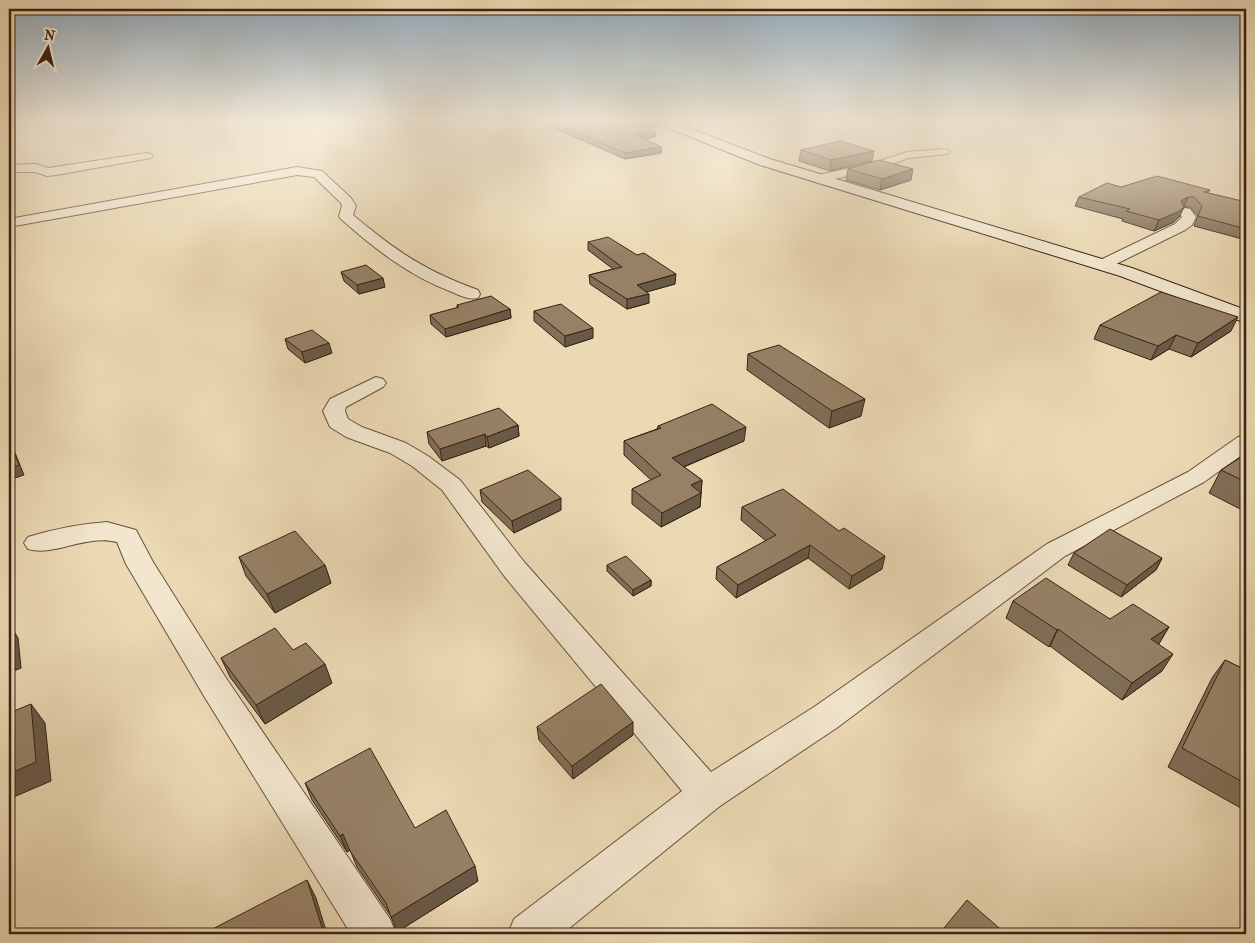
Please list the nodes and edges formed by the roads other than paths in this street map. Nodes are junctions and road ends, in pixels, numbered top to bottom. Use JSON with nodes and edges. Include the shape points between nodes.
{"nodes":[{"id":1,"x":98,"y":164,"type":"edge"},
{"id":2,"x":774,"y":164,"type":"edge"},
{"id":3,"x":883,"y":164,"type":"edge"},
{"id":4,"x":9,"y":169,"type":"edge"},
{"id":5,"x":818,"y":179,"type":"junction"},
{"id":6,"x":1185,"y":212,"type":"edge"},
{"id":7,"x":9,"y":223,"type":"edge"},
{"id":8,"x":1102,"y":264,"type":"junction"},
{"id":9,"x":472,"y":294,"type":"dead end"},
{"id":10,"x":1246,"y":317,"type":"edge"},
{"id":11,"x":376,"y":383,"type":"dead end"},
{"id":12,"x":1246,"y":442,"type":"edge"},
{"id":13,"x":37,"y":543,"type":"dead end"},
{"id":14,"x":707,"y":794,"type":"junction"},
{"id":15,"x":375,"y":934,"type":"edge"},
{"id":16,"x":529,"y":934,"type":"edge"}],
"edges":[{"from":1,"to":4,"type":"street","via":[[47,172],[36,168]]},
{"from":2,"to":5,"type":"street"},
{"from":3,"to":5,"type":"street"},
{"from":5,"to":8,"type":"street"},
{"from":6,"to":8,"type":"street","via":[[1189,217],[1180,227]]},
{"from":7,"to":9,"type":"street","via":[[238,180],[305,171],[318,174],[346,201],[349,206],[346,216],[364,232],[416,270]]},
{"from":8,"to":10,"type":"street"},
{"from":11,"to":14,"type":"street","via":[[337,403],[334,411],[338,422],[354,432],[398,448],[451,485],[514,570]]},
{"from":12,"to":14,"type":"street","via":[[1196,477],[1056,550],[826,717]]},
{"from":13,"to":15,"type":"street","via":[[86,532],[107,531],[126,536],[214,687]]},
{"from":14,"to":16,"type":"street"}]}
